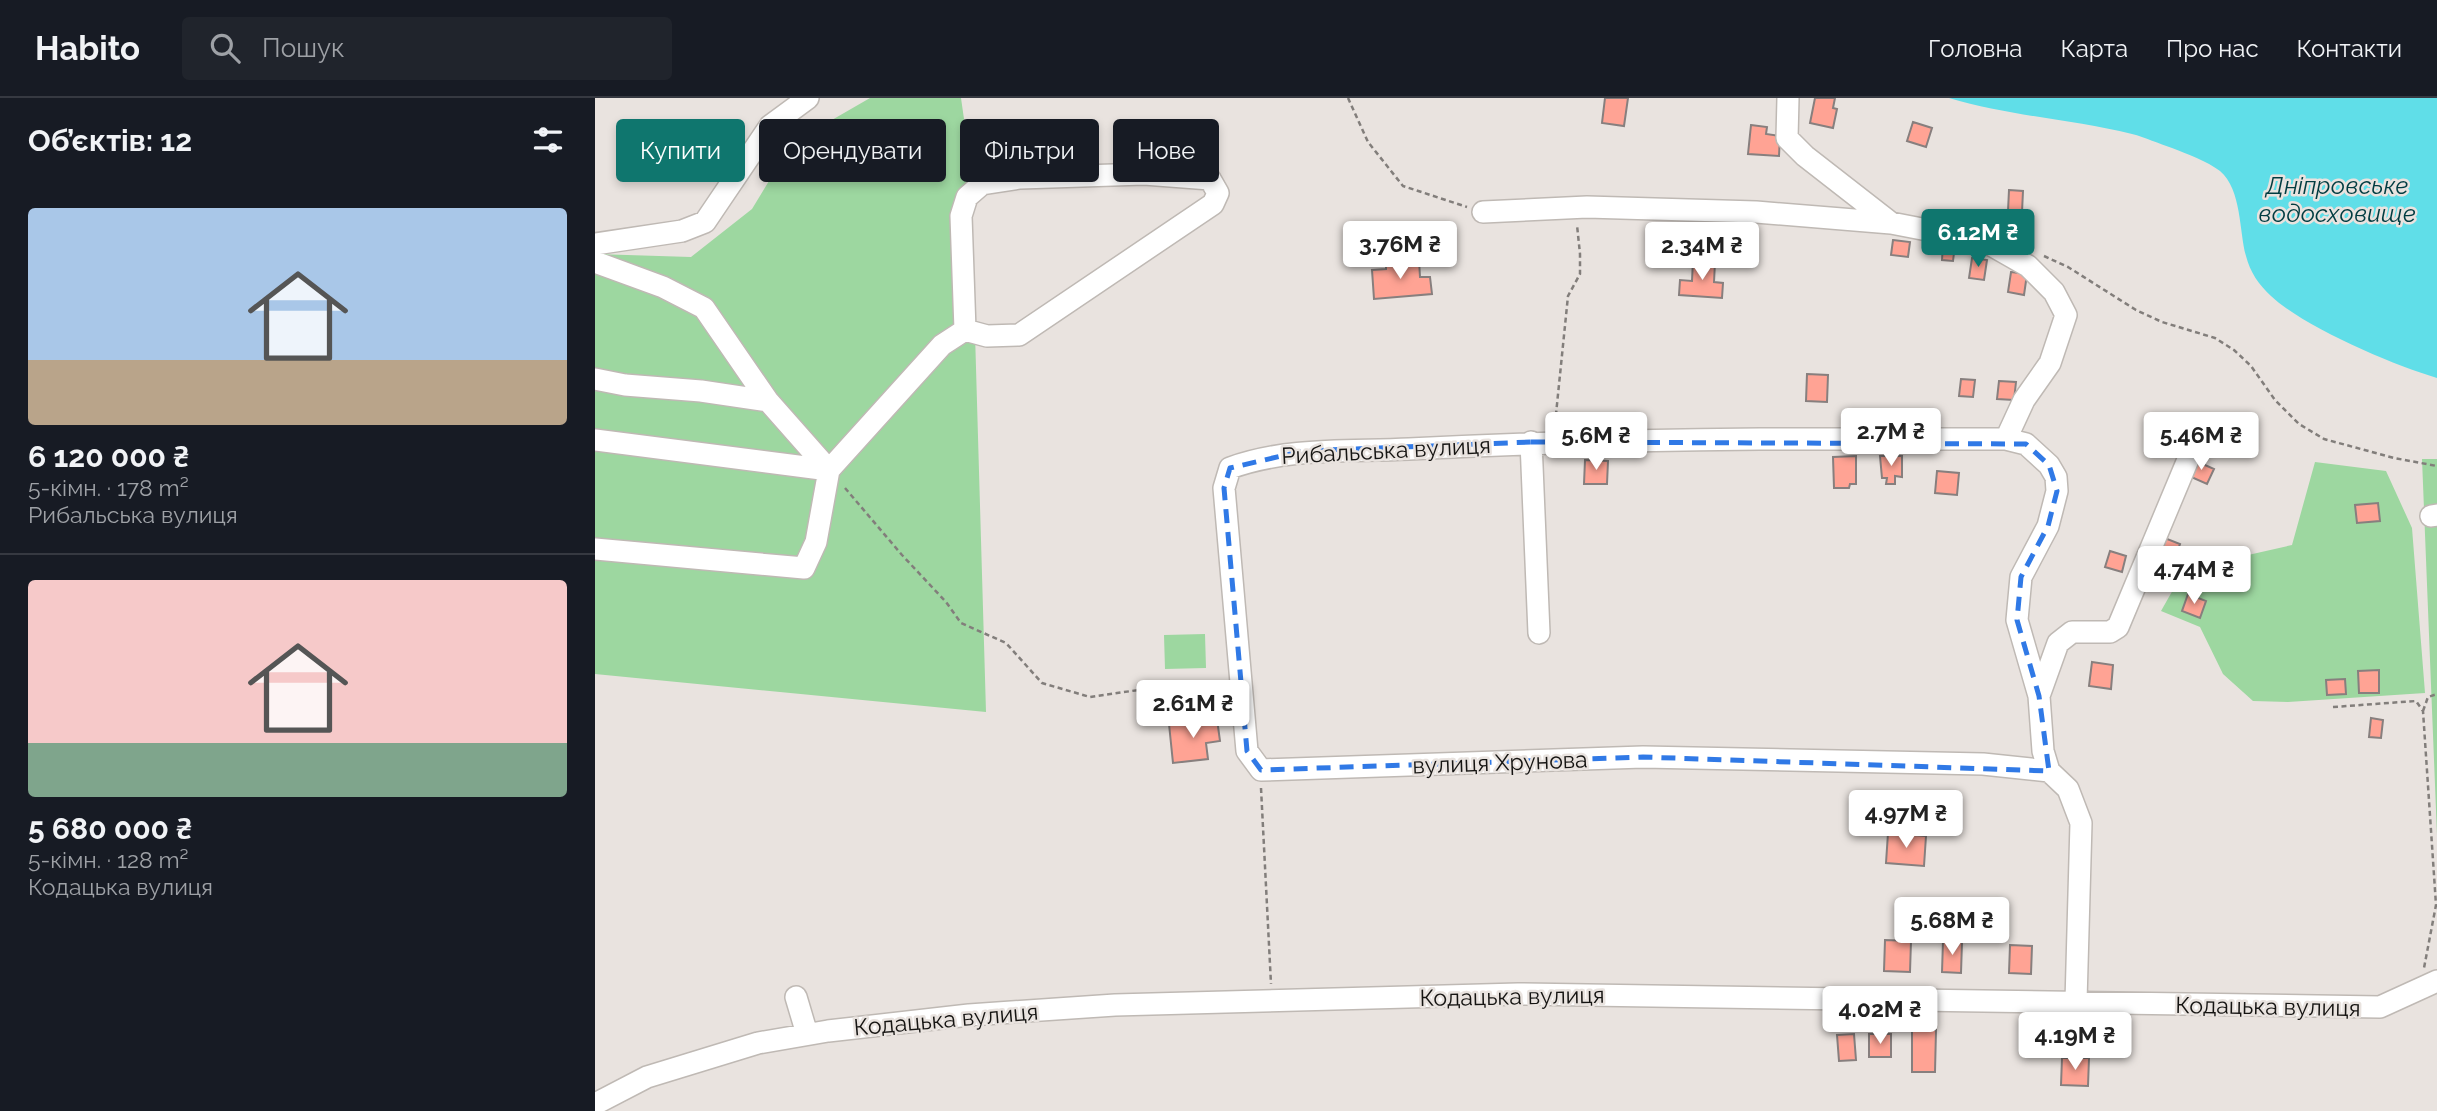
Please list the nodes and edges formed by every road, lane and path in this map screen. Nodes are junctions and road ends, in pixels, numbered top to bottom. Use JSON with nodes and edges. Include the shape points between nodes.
{"nodes":[{"id":1,"x":808,"y":98,"type":"edge"},
{"id":2,"x":1348,"y":98,"type":"edge"},
{"id":3,"x":1788,"y":98,"type":"edge"},
{"id":4,"x":1576,"y":208,"type":"junction"},
{"id":5,"x":1483,"y":212,"type":"joint"},
{"id":6,"x":1891,"y":223,"type":"junction"},
{"id":7,"x":595,"y":244,"type":"edge"},
{"id":8,"x":2035,"y":251,"type":"dead end"},
{"id":9,"x":595,"y":262,"type":"edge"},
{"id":10,"x":965,"y":330,"type":"junction"},
{"id":11,"x":595,"y":379,"type":"edge"},
{"id":12,"x":768,"y":401,"type":"junction"},
{"id":13,"x":2006,"y":439,"type":"junction"},
{"id":14,"x":595,"y":440,"type":"edge"},
{"id":15,"x":1531,"y":442,"type":"junction"},
{"id":16,"x":1554,"y":442,"type":"junction"},
{"id":17,"x":2192,"y":450,"type":"dead end"},
{"id":18,"x":2437,"y":466,"type":"edge"},
{"id":19,"x":829,"y":470,"type":"junction"},
{"id":20,"x":595,"y":549,"type":"edge"},
{"id":21,"x":1539,"y":633,"type":"dead end"},
{"id":22,"x":1241,"y":682,"type":"junction"},
{"id":23,"x":2437,"y":694,"type":"edge"},
{"id":24,"x":2039,"y":696,"type":"junction"},
{"id":25,"x":2333,"y":707,"type":"dead end"},
{"id":26,"x":2423,"y":711,"type":"junction"},
{"id":27,"x":1261,"y":770,"type":"junction"},
{"id":28,"x":2049,"y":771,"type":"junction"},
{"id":29,"x":2429,"y":985,"type":"edge"},
{"id":30,"x":796,"y":997,"type":"dead end"},
{"id":31,"x":1272,"y":1001,"type":"junction"},
{"id":32,"x":2076,"y":1001,"type":"junction"},
{"id":33,"x":807,"y":1034,"type":"junction"},
{"id":34,"x":595,"y":1104,"type":"edge"}],
"edges":[{"from":1,"to":7,"type":"street","via":[[770,126],[705,222],[682,231]]},
{"from":2,"to":5,"type":"path","via":[[1368,142],[1403,186]]},
{"from":3,"to":6,"type":"street","via":[[1787,138]]},
{"from":4,"to":5,"type":"street"},
{"from":4,"to":6,"type":"street","via":[[1756,212]]},
{"from":4,"to":16,"type":"path","via":[[1580,274],[1568,296]]},
{"from":6,"to":13,"type":"street","via":[[1984,242],[2028,266],[2054,292],[2066,315],[2050,363],[2024,400]]},
{"from":8,"to":18,"type":"path","via":[[2153,318],[2215,338],[2234,350],[2299,424],[2324,439]]},
{"from":9,"to":12,"type":"street","via":[[704,307]]},
{"from":10,"to":10,"type":"street","via":[[987,336],[1020,335],[1213,204],[1218,193],[1210,179],[1144,174],[1020,178],[982,184],[967,197],[961,216]]},
{"from":10,"to":19,"type":"street","via":[[942,345]]},
{"from":11,"to":12,"type":"street"},
{"from":12,"to":19,"type":"street"},
{"from":13,"to":16,"type":"street","name":"Рибальська вулиця"},
{"from":13,"to":24,"type":"street","name":"Рибальська вулиця","via":[[2026,444],[2056,477],[2048,526],[2021,577],[2017,620]]},
{"from":14,"to":19,"type":"street"},
{"from":15,"to":16,"type":"street","name":"Рибальська вулиця"},
{"from":15,"to":21,"type":"street"},
{"from":15,"to":22,"type":"street","name":"Рибальська вулиця","via":[[1303,451],[1256,458],[1230,468],[1224,488]]},
{"from":17,"to":24,"type":"street","via":[[2118,627],[2110,632],[2072,632],[2058,643]]},
{"from":19,"to":20,"type":"street","via":[[816,542],[803,568]]},
{"from":19,"to":22,"type":"path","via":[[961,623],[1006,643],[1042,683],[1090,697]]},
{"from":22,"to":27,"type":"street","via":[[1247,751]]},
{"from":23,"to":26,"type":"path","via":[[2428,697]]},
{"from":24,"to":28,"type":"street","name":"Рибальська вулиця"},
{"from":25,"to":26,"type":"path","via":[[2416,701]]},
{"from":26,"to":29,"type":"path","via":[[2436,905]]},
{"from":27,"to":28,"type":"street","name":"вулиця Хрунова","via":[[1643,757],[1983,764]]},
{"from":27,"to":31,"type":"path"},
{"from":28,"to":32,"type":"street","via":[[2068,789],[2081,823]]},
{"from":29,"to":32,"type":"street","name":"Кодацька вулиця","via":[[2380,1007]]},
{"from":30,"to":33,"type":"street"},
{"from":31,"to":32,"type":"street","name":"Кодацька вулиця","via":[[1518,993]]},
{"from":31,"to":33,"type":"street","name":"Кодацька вулиця","via":[[969,1015]]},
{"from":33,"to":34,"type":"street","name":"Кодацька вулиця","via":[[758,1043],[647,1077]]}]}
